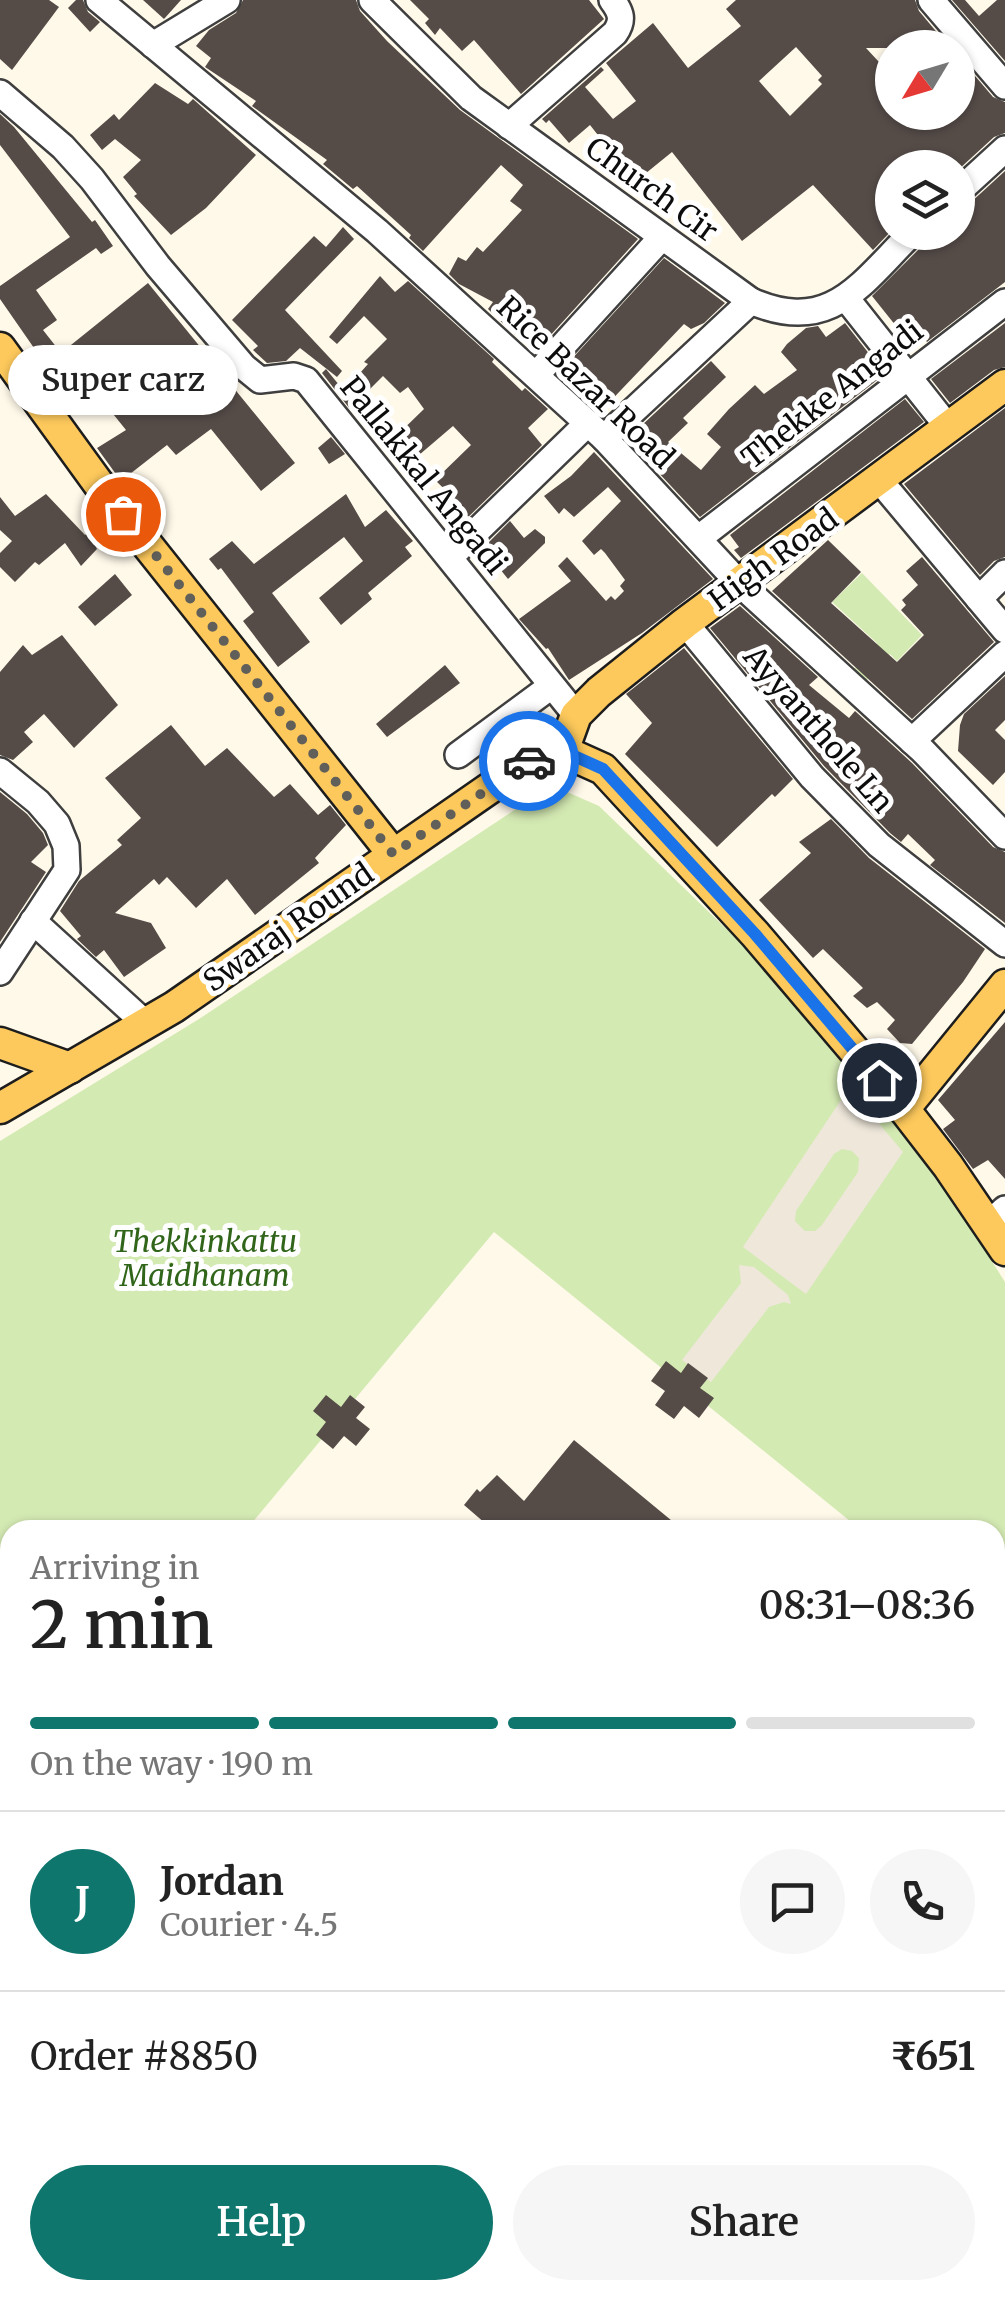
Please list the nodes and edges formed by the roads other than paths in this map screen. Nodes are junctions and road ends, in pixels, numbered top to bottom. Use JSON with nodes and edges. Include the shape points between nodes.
{"nodes":[{"id":1,"x":99,"y":0,"type":"edge"},
{"id":2,"x":227,"y":0,"type":"edge"},
{"id":3,"x":372,"y":0,"type":"edge"},
{"id":4,"x":612,"y":0,"type":"edge"},
{"id":5,"x":932,"y":0,"type":"edge"},
{"id":6,"x":153,"y":45,"type":"junction"},
{"id":7,"x":1005,"y":86,"type":"edge"},
{"id":8,"x":0,"y":93,"type":"edge"},
{"id":9,"x":509,"y":126,"type":"junction"},
{"id":10,"x":1005,"y":149,"type":"edge"},
{"id":11,"x":975,"y":176,"type":"edge"},
{"id":12,"x":662,"y":237,"type":"junction"},
{"id":13,"x":895,"y":250,"type":"edge"},
{"id":14,"x":846,"y":298,"type":"junction"},
{"id":15,"x":751,"y":302,"type":"junction"},
{"id":16,"x":1005,"y":302,"type":"edge"},
{"id":17,"x":0,"y":348,"type":"edge"},
{"id":18,"x":536,"y":376,"type":"junction"},
{"id":19,"x":908,"y":376,"type":"junction"},
{"id":20,"x":1005,"y":385,"type":"edge"},
{"id":21,"x":948,"y":427,"type":"junction"},
{"id":22,"x":596,"y":430,"type":"junction"},
{"id":23,"x":880,"y":481,"type":"junction"},
{"id":24,"x":699,"y":538,"type":"junction"},
{"id":25,"x":450,"y":557,"type":"junction"},
{"id":26,"x":1005,"y":573,"type":"edge"},
{"id":27,"x":738,"y":583,"type":"junction"},
{"id":28,"x":979,"y":598,"type":"junction"},
{"id":29,"x":685,"y":624,"type":"junction"},
{"id":30,"x":1005,"y":630,"type":"edge"},
{"id":31,"x":1005,"y":654,"type":"edge"},
{"id":32,"x":550,"y":687,"type":"junction"},
{"id":33,"x":576,"y":716,"type":"junction"},
{"id":34,"x":912,"y":741,"type":"junction"},
{"id":35,"x":563,"y":751,"type":"junction"},
{"id":36,"x":458,"y":754,"type":"dead end"},
{"id":37,"x":0,"y":770,"type":"edge"},
{"id":38,"x":1005,"y":836,"type":"edge"},
{"id":39,"x":393,"y":854,"type":"junction"},
{"id":40,"x":33,"y":921,"type":"junction"},
{"id":41,"x":1005,"y":944,"type":"edge"},
{"id":42,"x":0,"y":972,"type":"edge"},
{"id":43,"x":1005,"y":984,"type":"edge"},
{"id":44,"x":146,"y":1024,"type":"junction"},
{"id":45,"x":0,"y":1044,"type":"edge"},
{"id":46,"x":70,"y":1068,"type":"junction"},
{"id":47,"x":0,"y":1108,"type":"edge"},
{"id":48,"x":904,"y":1109,"type":"junction"},
{"id":49,"x":999,"y":1228,"type":"edge"}],
"edges":[{"from":1,"to":6,"type":"street","name":"Rice Bazar Road"},
{"from":2,"to":6,"type":"street"},
{"from":3,"to":9,"type":"street","name":"Church Cir","via":[[471,98]]},
{"from":4,"to":9,"type":"street","via":[[621,14],[615,33]]},
{"from":5,"to":7,"type":"street"},
{"from":6,"to":18,"type":"street","name":"Rice Bazar Road","via":[[377,231]]},
{"from":8,"to":25,"type":"street","name":"Pallakkal Angadi","via":[[92,179],[244,367],[260,380],[306,380]]},
{"from":9,"to":12,"type":"street","name":"Church Cir"},
{"from":10,"to":11,"type":"street"},
{"from":12,"to":15,"type":"street","name":"Church Cir"},
{"from":12,"to":18,"type":"street"},
{"from":13,"to":14,"type":"street","name":"Church Cir"},
{"from":14,"to":15,"type":"street","name":"Church Cir","via":[[828,309],[792,313]]},
{"from":14,"to":19,"type":"street"},
{"from":15,"to":22,"type":"street"},
{"from":16,"to":19,"type":"street","name":"Thekke Angadi"},
{"from":17,"to":39,"type":"main road","via":[[98,484]]},
{"from":18,"to":22,"type":"street","name":"Rice Bazar Road"},
{"from":19,"to":21,"type":"street"},
{"from":19,"to":24,"type":"street","name":"Thekke Angadi"},
{"from":20,"to":21,"type":"main road","name":"High Road"},
{"from":21,"to":23,"type":"main road","name":"High Road"},
{"from":22,"to":24,"type":"street","name":"Rice Bazar Road"},
{"from":22,"to":25,"type":"street"},
{"from":23,"to":27,"type":"main road","name":"High Road"},
{"from":23,"to":28,"type":"street"},
{"from":24,"to":27,"type":"street","name":"Rice Bazar Road"},
{"from":25,"to":32,"type":"street","name":"Pallakkal Angadi"},
{"from":26,"to":28,"type":"street"},
{"from":27,"to":29,"type":"main road","name":"High Road"},
{"from":27,"to":34,"type":"street","name":"Rice Bazar Road"},
{"from":28,"to":30,"type":"street"},
{"from":29,"to":33,"type":"main road","name":"High Road"},
{"from":29,"to":41,"type":"street","name":"Ayyanthole Ln","via":[[878,845]]},
{"from":31,"to":34,"type":"street"},
{"from":32,"to":33,"type":"street","name":"Pallakkal Angadi"},
{"from":32,"to":36,"type":"street"},
{"from":33,"to":35,"type":"main road","name":"High Road"},
{"from":34,"to":38,"type":"street","name":"Rice Bazar Road"},
{"from":35,"to":39,"type":"main road","name":"Swaraj Round","via":[[526,763]]},
{"from":35,"to":48,"type":"main road","via":[[603,769]]},
{"from":37,"to":40,"type":"street","via":[[57,824],[66,846],[67,870]]},
{"from":39,"to":44,"type":"main road","name":"Swaraj Round"},
{"from":40,"to":42,"type":"street"},
{"from":40,"to":44,"type":"street"},
{"from":43,"to":48,"type":"main road"},
{"from":44,"to":46,"type":"main road","name":"Swaraj Round"},
{"from":45,"to":46,"type":"main road"},
{"from":46,"to":47,"type":"main road","name":"Swaraj Round"},
{"from":48,"to":49,"type":"main road"}]}
